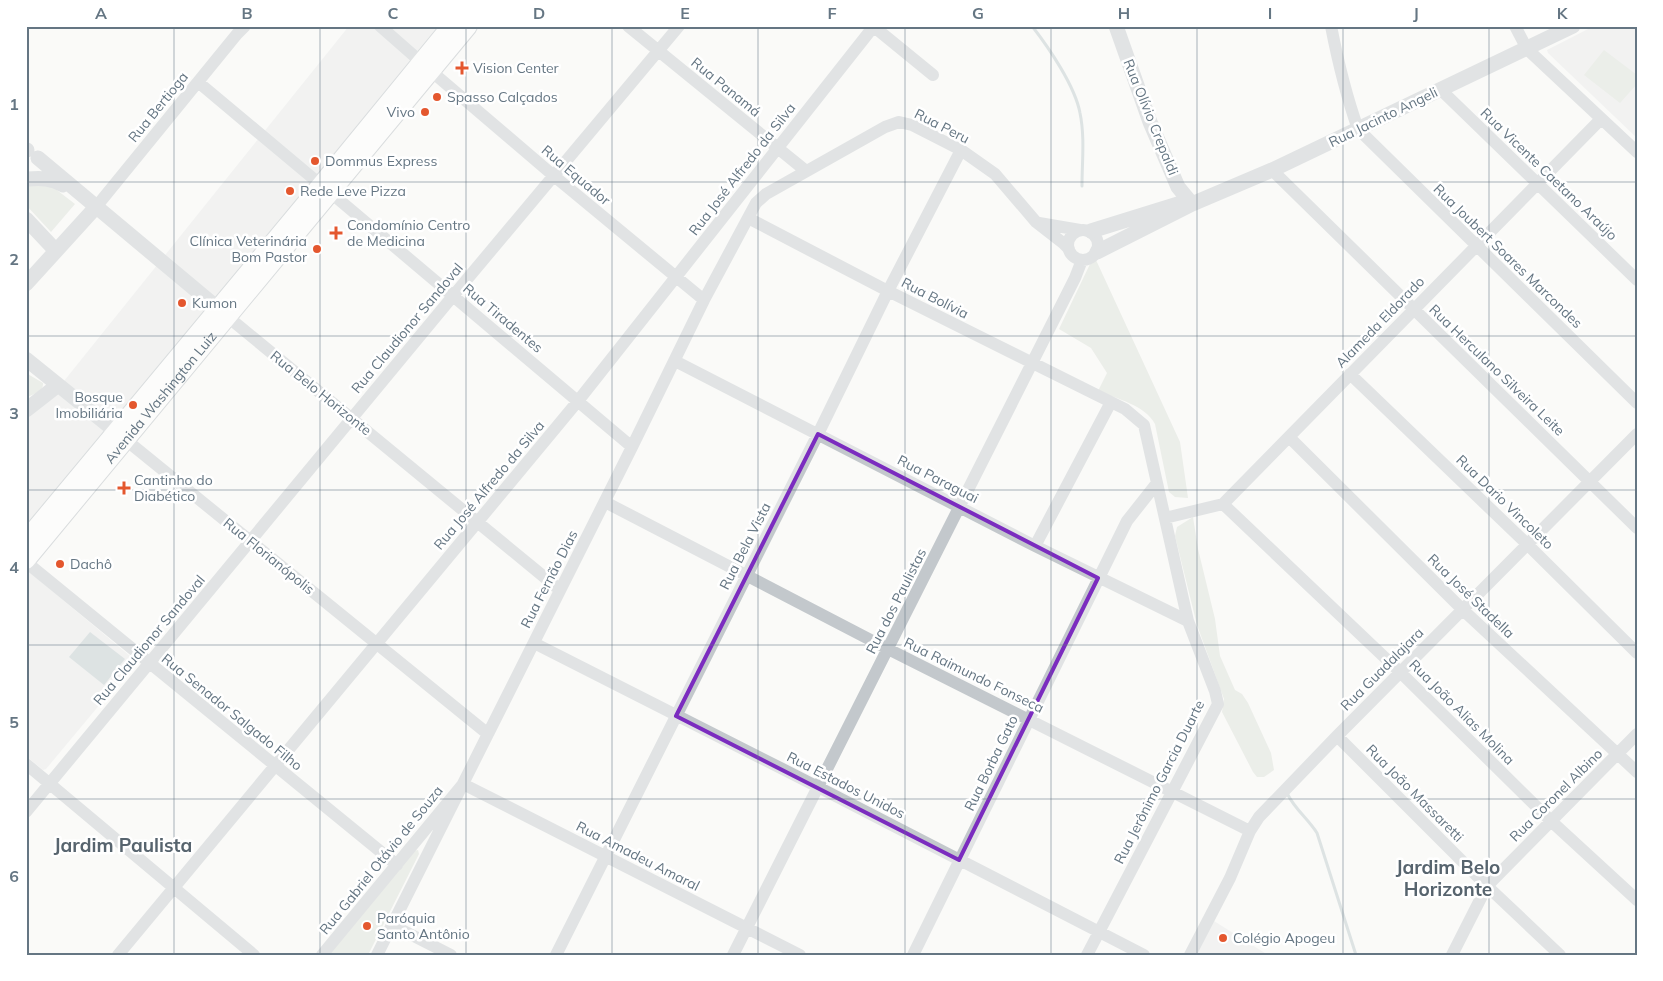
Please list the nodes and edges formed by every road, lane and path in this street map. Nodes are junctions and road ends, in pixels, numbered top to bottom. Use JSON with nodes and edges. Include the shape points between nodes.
{"nodes":[{"id":1,"x":246,"y":26,"type":"edge"},
{"id":2,"x":380,"y":26,"type":"edge"},
{"id":3,"x":450,"y":26,"type":"edge"},
{"id":4,"x":468,"y":26,"type":"edge"},
{"id":5,"x":628,"y":26,"type":"edge"},
{"id":6,"x":679,"y":26,"type":"edge"},
{"id":7,"x":873,"y":26,"type":"edge"},
{"id":8,"x":1116,"y":26,"type":"edge"},
{"id":9,"x":1331,"y":26,"type":"edge"},
{"id":10,"x":1515,"y":26,"type":"edge"},
{"id":11,"x":1573,"y":26,"type":"edge"},
{"id":12,"x":1526,"y":49,"type":"junction"},
{"id":13,"x":658,"y":51,"type":"junction"},
{"id":14,"x":426,"y":67,"type":"junction"},
{"id":15,"x":933,"y":75,"type":"dead end"},
{"id":16,"x":198,"y":82,"type":"junction"},
{"id":17,"x":1440,"y":89,"type":"junction"},
{"id":18,"x":1601,"y":118,"type":"junction"},
{"id":19,"x":1358,"y":129,"type":"junction"},
{"id":20,"x":778,"y":148,"type":"junction"},
{"id":21,"x":961,"y":150,"type":"junction"},
{"id":22,"x":29,"y":152,"type":"edge"},
{"id":23,"x":1637,"y":152,"type":"edge"},
{"id":24,"x":1272,"y":170,"type":"junction"},
{"id":25,"x":806,"y":172,"type":"junction"},
{"id":26,"x":554,"y":176,"type":"junction"},
{"id":27,"x":27,"y":179,"type":"edge"},
{"id":28,"x":1537,"y":183,"type":"junction"},
{"id":29,"x":326,"y":189,"type":"junction"},
{"id":30,"x":82,"y":196,"type":"junction"},
{"id":31,"x":1192,"y":204,"type":"junction"},
{"id":32,"x":96,"y":207,"type":"junction"},
{"id":33,"x":748,"y":218,"type":"junction"},
{"id":34,"x":26,"y":219,"type":"edge"},
{"id":35,"x":1036,"y":222,"type":"junction"},
{"id":36,"x":1085,"y":231,"type":"junction"},
{"id":37,"x":1476,"y":246,"type":"junction"},
{"id":38,"x":1069,"y":249,"type":"junction"},
{"id":39,"x":56,"y":250,"type":"junction"},
{"id":40,"x":1097,"y":252,"type":"junction"},
{"id":41,"x":1082,"y":260,"type":"junction"},
{"id":42,"x":675,"y":276,"type":"junction"},
{"id":43,"x":1637,"y":280,"type":"edge"},
{"id":44,"x":26,"y":284,"type":"edge"},
{"id":45,"x":888,"y":291,"type":"junction"},
{"id":46,"x":453,"y":296,"type":"junction"},
{"id":47,"x":704,"y":300,"type":"junction"},
{"id":48,"x":1414,"y":310,"type":"junction"},
{"id":49,"x":223,"y":313,"type":"junction"},
{"id":50,"x":26,"y":359,"type":"edge"},
{"id":51,"x":674,"y":361,"type":"junction"},
{"id":52,"x":1032,"y":363,"type":"junction"},
{"id":53,"x":1350,"y":374,"type":"junction"},
{"id":54,"x":58,"y":385,"type":"junction"},
{"id":55,"x":578,"y":401,"type":"junction"},
{"id":56,"x":1111,"y":402,"type":"junction"},
{"id":57,"x":1637,"y":403,"type":"edge"},
{"id":58,"x":26,"y":410,"type":"edge"},
{"id":59,"x":352,"y":419,"type":"junction"},
{"id":60,"x":818,"y":434,"type":"junction"},
{"id":61,"x":1637,"y":434,"type":"edge"},
{"id":62,"x":121,"y":436,"type":"junction"},
{"id":63,"x":1289,"y":437,"type":"junction"},
{"id":64,"x":632,"y":447,"type":"junction"},
{"id":65,"x":1590,"y":482,"type":"junction"},
{"id":66,"x":1158,"y":483,"type":"junction"},
{"id":67,"x":605,"y":502,"type":"junction"},
{"id":68,"x":1223,"y":504,"type":"junction"},
{"id":69,"x":961,"y":507,"type":"junction"},
{"id":70,"x":1165,"y":518,"type":"junction"},
{"id":71,"x":477,"y":522,"type":"junction"},
{"id":72,"x":1637,"y":528,"type":"edge"},
{"id":73,"x":26,"y":540,"type":"edge"},
{"id":74,"x":251,"y":541,"type":"junction"},
{"id":75,"x":1528,"y":545,"type":"junction"},
{"id":76,"x":1035,"y":546,"type":"junction"},
{"id":77,"x":26,"y":561,"type":"edge"},
{"id":78,"x":747,"y":576,"type":"junction"},
{"id":79,"x":1098,"y":578,"type":"junction"},
{"id":80,"x":560,"y":590,"type":"junction"},
{"id":81,"x":1463,"y":610,"type":"junction"},
{"id":82,"x":1188,"y":621,"type":"junction"},
{"id":83,"x":534,"y":643,"type":"junction"},
{"id":84,"x":377,"y":644,"type":"junction"},
{"id":85,"x":888,"y":649,"type":"junction"},
{"id":86,"x":1637,"y":653,"type":"edge"},
{"id":87,"x":150,"y":664,"type":"junction"},
{"id":88,"x":1400,"y":672,"type":"junction"},
{"id":89,"x":676,"y":716,"type":"junction"},
{"id":90,"x":1029,"y":719,"type":"junction"},
{"id":91,"x":488,"y":734,"type":"junction"},
{"id":92,"x":1637,"y":734,"type":"edge"},
{"id":93,"x":1337,"y":736,"type":"junction"},
{"id":94,"x":1617,"y":754,"type":"junction"},
{"id":95,"x":26,"y":764,"type":"edge"},
{"id":96,"x":275,"y":766,"type":"junction"},
{"id":97,"x":1637,"y":772,"type":"edge"},
{"id":98,"x":50,"y":784,"type":"junction"},
{"id":99,"x":463,"y":784,"type":"junction"},
{"id":100,"x":818,"y":787,"type":"junction"},
{"id":101,"x":1171,"y":792,"type":"junction"},
{"id":102,"x":26,"y":812,"type":"edge"},
{"id":103,"x":1551,"y":821,"type":"junction"},
{"id":104,"x":1250,"y":831,"type":"junction"},
{"id":105,"x":606,"y":856,"type":"junction"},
{"id":106,"x":960,"y":860,"type":"junction"},
{"id":107,"x":397,"y":865,"type":"junction"},
{"id":108,"x":1487,"y":886,"type":"junction"},
{"id":109,"x":174,"y":888,"type":"junction"},
{"id":110,"x":1637,"y":900,"type":"edge"},
{"id":111,"x":392,"y":925,"type":"junction"},
{"id":112,"x":747,"y":928,"type":"junction"},
{"id":113,"x":1099,"y":932,"type":"junction"},
{"id":114,"x":118,"y":955,"type":"edge"},
{"id":115,"x":254,"y":955,"type":"edge"},
{"id":116,"x":322,"y":955,"type":"edge"},
{"id":117,"x":377,"y":955,"type":"edge"},
{"id":118,"x":451,"y":955,"type":"edge"},
{"id":119,"x":556,"y":955,"type":"edge"},
{"id":120,"x":733,"y":955,"type":"edge"},
{"id":121,"x":800,"y":955,"type":"edge"},
{"id":122,"x":912,"y":955,"type":"edge"},
{"id":123,"x":1087,"y":955,"type":"edge"},
{"id":124,"x":1144,"y":955,"type":"edge"},
{"id":125,"x":1190,"y":955,"type":"edge"},
{"id":126,"x":1452,"y":955,"type":"edge"},
{"id":127,"x":1560,"y":955,"type":"edge"}],
"edges":[{"from":1,"to":16,"type":"street","name":"Rua Bertioga"},
{"from":2,"to":14,"type":"street"},
{"from":3,"to":14,"type":"main road","name":"Avenida Washington Luiz"},
{"from":4,"to":14,"type":"main road","name":"Avenida Washington Luiz"},
{"from":5,"to":13,"type":"street","name":"Rua Panamá"},
{"from":6,"to":13,"type":"street","name":"Rua Claudionor Sandoval"},
{"from":7,"to":15,"type":"street"},
{"from":7,"to":20,"type":"street","name":"Rua José Alfredo da Silva"},
{"from":8,"to":31,"type":"street","name":"Rua Olívio Crepaldi","via":[[1150,122],[1178,187]]},
{"from":9,"to":19,"type":"street","via":[[1340,72]]},
{"from":10,"to":12,"type":"street"},
{"from":11,"to":12,"type":"street","name":"Rua Jacinto Angeli"},
{"from":12,"to":17,"type":"street","name":"Rua Jacinto Angeli"},
{"from":12,"to":18,"type":"street"},
{"from":13,"to":20,"type":"street","name":"Rua Panamá"},
{"from":13,"to":26,"type":"street","name":"Rua Claudionor Sandoval"},
{"from":14,"to":26,"type":"street","name":"Rua Equador"},
{"from":14,"to":29,"type":"main road","name":"Avenida Washington Luiz"},
{"from":16,"to":29,"type":"street","name":"Rua Tiradentes"},
{"from":16,"to":32,"type":"street","name":"Rua Bertioga"},
{"from":17,"to":19,"type":"street","name":"Rua Jacinto Angeli"},
{"from":17,"to":28,"type":"street","name":"Rua Vicente Caetano Araújo"},
{"from":18,"to":23,"type":"street"},
{"from":18,"to":28,"type":"street","name":"Alameda Eldorado"},
{"from":19,"to":24,"type":"street","name":"Rua Jacinto Angeli"},
{"from":19,"to":37,"type":"street","name":"Rua Joubert Soares Marcondes"},
{"from":20,"to":25,"type":"street","name":"Rua Panamá"},
{"from":20,"to":42,"type":"street","name":"Rua José Alfredo da Silva"},
{"from":21,"to":25,"type":"street","name":"Rua Peru","via":[[912,125],[898,122]]},
{"from":21,"to":35,"type":"street","name":"Rua Peru","via":[[995,174]]},
{"from":21,"to":45,"type":"street","name":"Rua Bela Vista"},
{"from":22,"to":27,"type":"street","via":[[39,169],[37,174]]},
{"from":22,"to":30,"type":"street"},
{"from":24,"to":31,"type":"street","name":"Rua Jacinto Angeli"},
{"from":24,"to":48,"type":"street","name":"Rua Herculano Silveira Leite"},
{"from":25,"to":33,"type":"street","name":"Rua Peru","via":[[766,194],[756,203]]},
{"from":26,"to":42,"type":"street","name":"Rua Equador"},
{"from":26,"to":46,"type":"street","name":"Rua Claudionor Sandoval"},
{"from":27,"to":30,"type":"street","via":[[56,180]]},
{"from":28,"to":37,"type":"street","name":"Alameda Eldorado"},
{"from":28,"to":43,"type":"street","name":"Rua Vicente Caetano Araújo"},
{"from":29,"to":46,"type":"street","name":"Rua Tiradentes"},
{"from":29,"to":49,"type":"main road","name":"Avenida Washington Luiz"},
{"from":30,"to":32,"type":"street","name":"Rua Belo Horizonte"},
{"from":31,"to":36,"type":"street","name":"Rua Jacinto Angeli","via":[[1176,204]]},
{"from":31,"to":40,"type":"street","name":"Rua Jacinto Angeli"},
{"from":32,"to":39,"type":"street"},
{"from":32,"to":49,"type":"street","name":"Rua Belo Horizonte"},
{"from":33,"to":45,"type":"street","name":"Rua Bolívia"},
{"from":33,"to":47,"type":"street","name":"Rua Fernão Dias"},
{"from":34,"to":39,"type":"street"},
{"from":35,"to":36,"type":"street"},
{"from":35,"to":38,"type":"street","name":"Rua Peru"},
{"from":36,"to":38,"type":"street","via":[[1070,237]]},
{"from":36,"to":40,"type":"street","via":[[1098,240]]},
{"from":37,"to":48,"type":"street","name":"Alameda Eldorado"},
{"from":37,"to":57,"type":"street","name":"Rua Joubert Soares Marcondes"},
{"from":38,"to":41,"type":"street"},
{"from":39,"to":44,"type":"street"},
{"from":40,"to":41,"type":"street","via":[[1088,260]]},
{"from":41,"to":52,"type":"street","name":"Rua dos Paulistas"},
{"from":42,"to":47,"type":"street","name":"Rua Equador"},
{"from":42,"to":55,"type":"street","name":"Rua José Alfredo da Silva"},
{"from":45,"to":52,"type":"street","name":"Rua Bolívia"},
{"from":45,"to":60,"type":"street","name":"Rua Bela Vista"},
{"from":46,"to":55,"type":"street","name":"Rua Tiradentes"},
{"from":46,"to":59,"type":"street","name":"Rua Claudionor Sandoval"},
{"from":47,"to":51,"type":"street","name":"Rua Fernão Dias"},
{"from":48,"to":53,"type":"street","name":"Alameda Eldorado"},
{"from":48,"to":65,"type":"street","name":"Rua Herculano Silveira Leite"},
{"from":49,"to":59,"type":"street","name":"Rua Belo Horizonte"},
{"from":49,"to":62,"type":"main road","name":"Avenida Washington Luiz"},
{"from":50,"to":54,"type":"street","name":"Rua Florianópolis"},
{"from":51,"to":60,"type":"street","name":"Rua Paraguai"},
{"from":51,"to":64,"type":"street","name":"Rua Fernão Dias"},
{"from":52,"to":56,"type":"street","name":"Rua Bolívia"},
{"from":52,"to":69,"type":"street","name":"Rua dos Paulistas"},
{"from":53,"to":63,"type":"street","name":"Alameda Eldorado"},
{"from":53,"to":75,"type":"street","name":"Rua Dario Vincoleto"},
{"from":54,"to":58,"type":"street"},
{"from":54,"to":62,"type":"street","name":"Rua Florianópolis"},
{"from":55,"to":64,"type":"street","name":"Rua Tiradentes"},
{"from":55,"to":71,"type":"street","name":"Rua José Alfredo da Silva"},
{"from":56,"to":66,"type":"street","name":"Rua Jerônimo Garcia Duarte","via":[[1144,425]]},
{"from":56,"to":76,"type":"street"},
{"from":59,"to":71,"type":"street","name":"Rua Belo Horizonte"},
{"from":59,"to":74,"type":"street","name":"Rua Claudionor Sandoval"},
{"from":60,"to":69,"type":"street","name":"Rua Paraguai"},
{"from":60,"to":78,"type":"street","name":"Rua Bela Vista"},
{"from":61,"to":65,"type":"street","name":"Rua Guadalajara"},
{"from":62,"to":73,"type":"main road","name":"Avenida Washington Luiz"},
{"from":62,"to":74,"type":"street","name":"Rua Florianópolis"},
{"from":62,"to":77,"type":"main road","name":"Avenida Washington Luiz"},
{"from":63,"to":68,"type":"street","name":"Alameda Eldorado"},
{"from":63,"to":81,"type":"street","name":"Rua José Stadella"},
{"from":64,"to":67,"type":"street","name":"Rua Fernão Dias"},
{"from":65,"to":72,"type":"street","name":"Rua Herculano Silveira Leite"},
{"from":65,"to":75,"type":"street","name":"Rua Guadalajara"},
{"from":66,"to":70,"type":"street","name":"Rua Jerônimo Garcia Duarte"},
{"from":66,"to":79,"type":"street","name":"Rua Borba Gato","via":[[1127,521]]},
{"from":67,"to":78,"type":"street","name":"Rua Raimundo Fonseca"},
{"from":67,"to":80,"type":"street","name":"Rua Fernão Dias"},
{"from":68,"to":70,"type":"street"},
{"from":68,"to":88,"type":"street","name":"Rua João Alias Molina"},
{"from":69,"to":76,"type":"street","name":"Rua Paraguai"},
{"from":69,"to":85,"type":"street","name":"Rua dos Paulistas"},
{"from":70,"to":82,"type":"street","name":"Rua Jerônimo Garcia Duarte"},
{"from":71,"to":80,"type":"street","name":"Rua Belo Horizonte"},
{"from":71,"to":84,"type":"street","name":"Rua José Alfredo da Silva"},
{"from":74,"to":84,"type":"street","name":"Rua Florianópolis"},
{"from":74,"to":87,"type":"street","name":"Rua Claudionor Sandoval"},
{"from":75,"to":81,"type":"street","name":"Rua Guadalajara"},
{"from":75,"to":86,"type":"street","name":"Rua Dario Vincoleto"},
{"from":76,"to":79,"type":"street","name":"Rua Paraguai"},
{"from":77,"to":87,"type":"street","name":"Rua Senador Salgado Filho"},
{"from":78,"to":85,"type":"street","name":"Rua Raimundo Fonseca"},
{"from":78,"to":89,"type":"street","name":"Rua Bela Vista"},
{"from":79,"to":82,"type":"street","name":"Rua Paraguai"},
{"from":79,"to":90,"type":"street","name":"Rua Borba Gato"},
{"from":80,"to":83,"type":"street","name":"Rua Fernão Dias"},
{"from":81,"to":88,"type":"street","name":"Rua Guadalajara"},
{"from":81,"to":94,"type":"street","name":"Rua José Stadella"},
{"from":82,"to":101,"type":"street","name":"Rua Jerônimo Garcia Duarte","via":[[1218,704]]},
{"from":83,"to":89,"type":"street","name":"Rua Estados Unidos"},
{"from":83,"to":91,"type":"street","name":"Rua Fernão Dias"},
{"from":84,"to":91,"type":"street","name":"Rua Florianópolis"},
{"from":84,"to":96,"type":"street","name":"Rua José Alfredo da Silva"},
{"from":85,"to":90,"type":"street","name":"Rua Raimundo Fonseca"},
{"from":85,"to":100,"type":"street","name":"Rua dos Paulistas"},
{"from":87,"to":96,"type":"street","name":"Rua Senador Salgado Filho"},
{"from":87,"to":98,"type":"street","name":"Rua Claudionor Sandoval"},
{"from":88,"to":93,"type":"street","name":"Rua Guadalajara"},
{"from":88,"to":103,"type":"street","name":"Rua João Alias Molina"},
{"from":89,"to":100,"type":"street","name":"Rua Estados Unidos"},
{"from":89,"to":105,"type":"street","name":"Rua Bela Vista"},
{"from":90,"to":101,"type":"street","name":"Rua Raimundo Fonseca"},
{"from":90,"to":106,"type":"street","name":"Rua Borba Gato"},
{"from":91,"to":99,"type":"street","name":"Rua Fernão Dias"},
{"from":92,"to":94,"type":"street","name":"Rua Coronel Albino"},
{"from":93,"to":104,"type":"street","name":"Rua Guadalajara","via":[[1259,817]]},
{"from":93,"to":108,"type":"street","name":"Rua João Massaretti"},
{"from":94,"to":97,"type":"street","name":"Rua José Stadella"},
{"from":94,"to":103,"type":"street","name":"Rua Coronel Albino"},
{"from":95,"to":98,"type":"street"},
{"from":96,"to":107,"type":"street","name":"Rua Senador Salgado Filho"},
{"from":96,"to":109,"type":"street","name":"Rua José Alfredo da Silva"},
{"from":98,"to":102,"type":"street","name":"Rua Claudionor Sandoval"},
{"from":98,"to":109,"type":"street"},
{"from":99,"to":105,"type":"street","name":"Rua Amadeu Amaral"},
{"from":99,"to":107,"type":"street","name":"Rua Gabriel Otávio de Souza"},
{"from":99,"to":111,"type":"street","name":"Rua Fernão Dias"},
{"from":100,"to":106,"type":"street","name":"Rua Estados Unidos"},
{"from":100,"to":112,"type":"street","name":"Rua dos Paulistas"},
{"from":101,"to":104,"type":"street","name":"Rua Raimundo Fonseca"},
{"from":101,"to":113,"type":"street","name":"Rua Jerônimo Garcia Duarte"},
{"from":103,"to":108,"type":"street","name":"Rua Coronel Albino"},
{"from":103,"to":110,"type":"street","name":"Rua João Alias Molina"},
{"from":104,"to":125,"type":"street","name":"Rua Guadalajara"},
{"from":105,"to":112,"type":"street","name":"Rua Amadeu Amaral"},
{"from":105,"to":119,"type":"street","name":"Rua Bela Vista"},
{"from":106,"to":113,"type":"street","name":"Rua Estados Unidos"},
{"from":106,"to":122,"type":"street","name":"Rua Borba Gato"},
{"from":107,"to":116,"type":"street","name":"Rua Gabriel Otávio de Souza"},
{"from":108,"to":126,"type":"street","name":"Rua Coronel Albino"},
{"from":108,"to":127,"type":"street","name":"Rua João Massaretti"},
{"from":109,"to":114,"type":"street","name":"Rua José Alfredo da Silva"},
{"from":109,"to":115,"type":"street"},
{"from":111,"to":117,"type":"street","name":"Rua Fernão Dias"},
{"from":111,"to":118,"type":"street"},
{"from":112,"to":120,"type":"street","name":"Rua dos Paulistas"},
{"from":112,"to":121,"type":"street","name":"Rua Amadeu Amaral"},
{"from":113,"to":123,"type":"street","name":"Rua Jerônimo Garcia Duarte"},
{"from":113,"to":124,"type":"street","name":"Rua Estados Unidos"}]}
